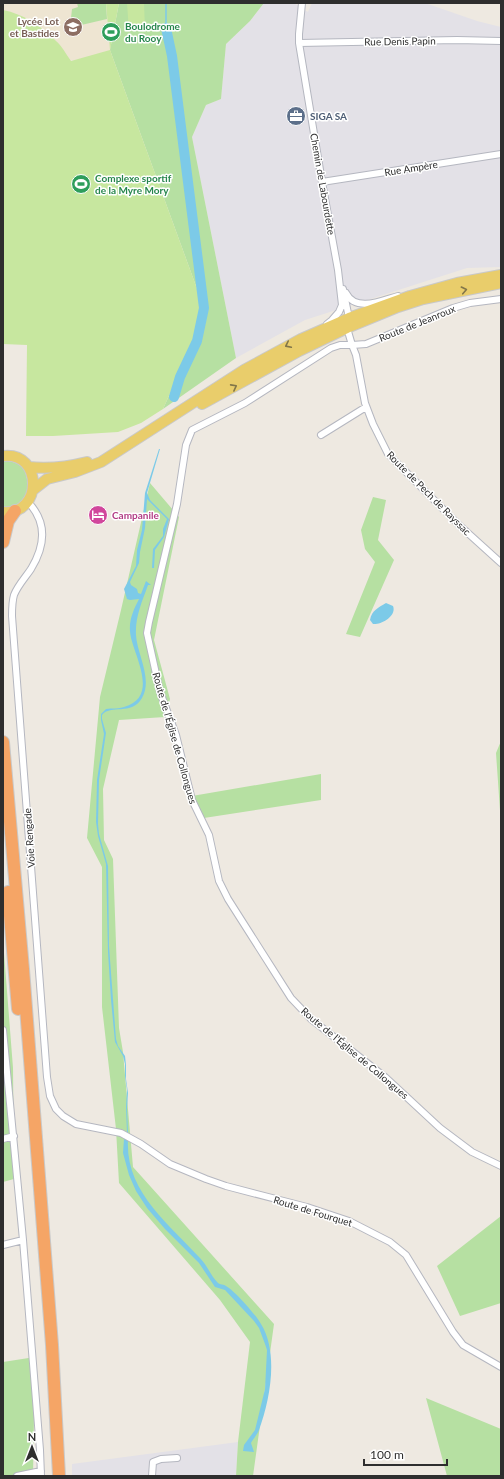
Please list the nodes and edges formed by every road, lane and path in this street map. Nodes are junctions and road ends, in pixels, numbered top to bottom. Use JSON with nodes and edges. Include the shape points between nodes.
{"nodes":[{"id":1,"x":302,"y":3,"type":"edge"},
{"id":2,"x":501,"y":41,"type":"edge"},
{"id":3,"x":299,"y":43,"type":"junction"},
{"id":4,"x":501,"y":154,"type":"edge"},
{"id":5,"x":322,"y":182,"type":"junction"},
{"id":6,"x":338,"y":270,"type":"junction"},
{"id":7,"x":501,"y":275,"type":"edge"},
{"id":8,"x":457,"y":283,"type":"junction"},
{"id":9,"x":501,"y":283,"type":"edge"},
{"id":10,"x":501,"y":299,"type":"edge"},
{"id":11,"x":350,"y":318,"type":"junction"},
{"id":12,"x":347,"y":328,"type":"junction"},
{"id":13,"x":310,"y":335,"type":"junction"},
{"id":14,"x":352,"y":345,"type":"junction"},
{"id":15,"x":366,"y":407,"type":"junction"},
{"id":16,"x":192,"y":430,"type":"joint"},
{"id":17,"x":150,"y":431,"type":"junction"},
{"id":18,"x":321,"y":435,"type":"dead end"},
{"id":19,"x":120,"y":450,"type":"junction"},
{"id":20,"x":3,"y":456,"type":"edge"},
{"id":21,"x":29,"y":467,"type":"junction"},
{"id":22,"x":34,"y":490,"type":"junction"},
{"id":23,"x":28,"y":502,"type":"junction"},
{"id":24,"x":9,"y":511,"type":"edge"},
{"id":25,"x":3,"y":542,"type":"edge"},
{"id":26,"x":501,"y":563,"type":"edge"},
{"id":27,"x":3,"y":742,"type":"edge"},
{"id":28,"x":3,"y":821,"type":"edge"},
{"id":29,"x":3,"y":1030,"type":"edge"},
{"id":30,"x":76,"y":1124,"type":"joint"},
{"id":31,"x":14,"y":1136,"type":"junction"},
{"id":32,"x":3,"y":1139,"type":"edge"},
{"id":33,"x":501,"y":1166,"type":"edge"},
{"id":34,"x":23,"y":1240,"type":"junction"},
{"id":35,"x":3,"y":1245,"type":"edge"},
{"id":36,"x":501,"y":1367,"type":"edge"},
{"id":37,"x":177,"y":1458,"type":"dead end"},
{"id":38,"x":41,"y":1474,"type":"edge"},
{"id":39,"x":17,"y":1476,"type":"edge"},
{"id":40,"x":52,"y":1476,"type":"edge"},
{"id":41,"x":59,"y":1476,"type":"edge"},
{"id":42,"x":152,"y":1476,"type":"edge"}],
"edges":[{"from":1,"to":3,"type":"street","name":"Chemin de Labourdette"},
{"from":2,"to":3,"type":"street","name":"Rue Denis Papin"},
{"from":3,"to":5,"type":"street","name":"Chemin de Labourdette"},
{"from":4,"to":5,"type":"street","name":"Rue Ampère"},
{"from":5,"to":6,"type":"street","name":"Chemin de Labourdette"},
{"from":6,"to":8,"type":"street","via":[[348,296],[351,300],[363,304],[444,283]]},
{"from":6,"to":11,"type":"street"},
{"from":6,"to":13,"type":"street","via":[[342,305],[339,312]]},
{"from":7,"to":8,"type":"main road"},
{"from":8,"to":11,"type":"main road","via":[[410,296]]},
{"from":12,"to":9,"type":"main road","one_way":true,"via":[[423,299]]},
{"from":10,"to":14,"type":"street","name":"Route de Jeanroux","via":[[453,308],[366,344]]},
{"from":11,"to":12,"type":"street"},
{"from":11,"to":13,"type":"main road"},
{"from":12,"to":14,"type":"street"},
{"from":17,"to":12,"type":"main road","one_way":true},
{"from":13,"to":17,"type":"main road","one_way":true,"via":[[244,370]]},
{"from":14,"to":15,"type":"street","name":"Route de Pech de Rayssac"},
{"from":14,"to":16,"type":"street","name":"Route de Jeanroux","via":[[331,348],[245,403]]},
{"from":15,"to":18,"type":"street"},
{"from":15,"to":26,"type":"street","name":"Route de Pech de Rayssac","via":[[388,454],[459,526]]},
{"from":16,"to":33,"type":"street","name":"Route de l’Église de Collongues","via":[[186,445],[177,504],[147,633],[160,692],[176,735],[192,800],[209,835],[219,881],[290,998],[311,1019],[386,1077],[440,1128],[472,1152]]},
{"from":17,"to":19,"type":"main road"},
{"from":19,"to":21,"type":"main road","via":[[86,463],[65,467]]},
{"from":19,"to":22,"type":"main road","via":[[102,462],[47,479]]},
{"from":20,"to":21,"type":"main road","via":[[15,457]]},
{"from":21,"to":22,"type":"main road"},
{"from":22,"to":23,"type":"main road"},
{"from":23,"to":24,"type":"main road"},
{"from":23,"to":30,"type":"street","name":"Voie Rengade","via":[[41,524],[41,549],[14,595],[12,616],[49,1087],[56,1109]]},
{"from":24,"to":25,"type":"highway"},
{"from":27,"to":41,"type":"highway","via":[[23,969]]},
{"from":28,"to":40,"type":"highway","via":[[48,1386]]},
{"from":29,"to":31,"type":"street"},
{"from":30,"to":36,"type":"street","name":"Route de Fourquet","via":[[121,1133],[170,1164],[226,1186],[349,1221],[390,1242],[406,1255],[463,1345]]},
{"from":31,"to":32,"type":"street"},
{"from":31,"to":34,"type":"street"},
{"from":34,"to":35,"type":"street"},
{"from":34,"to":38,"type":"street"},
{"from":37,"to":42,"type":"street","via":[[153,1462]]},
{"from":38,"to":39,"type":"street"}]}
